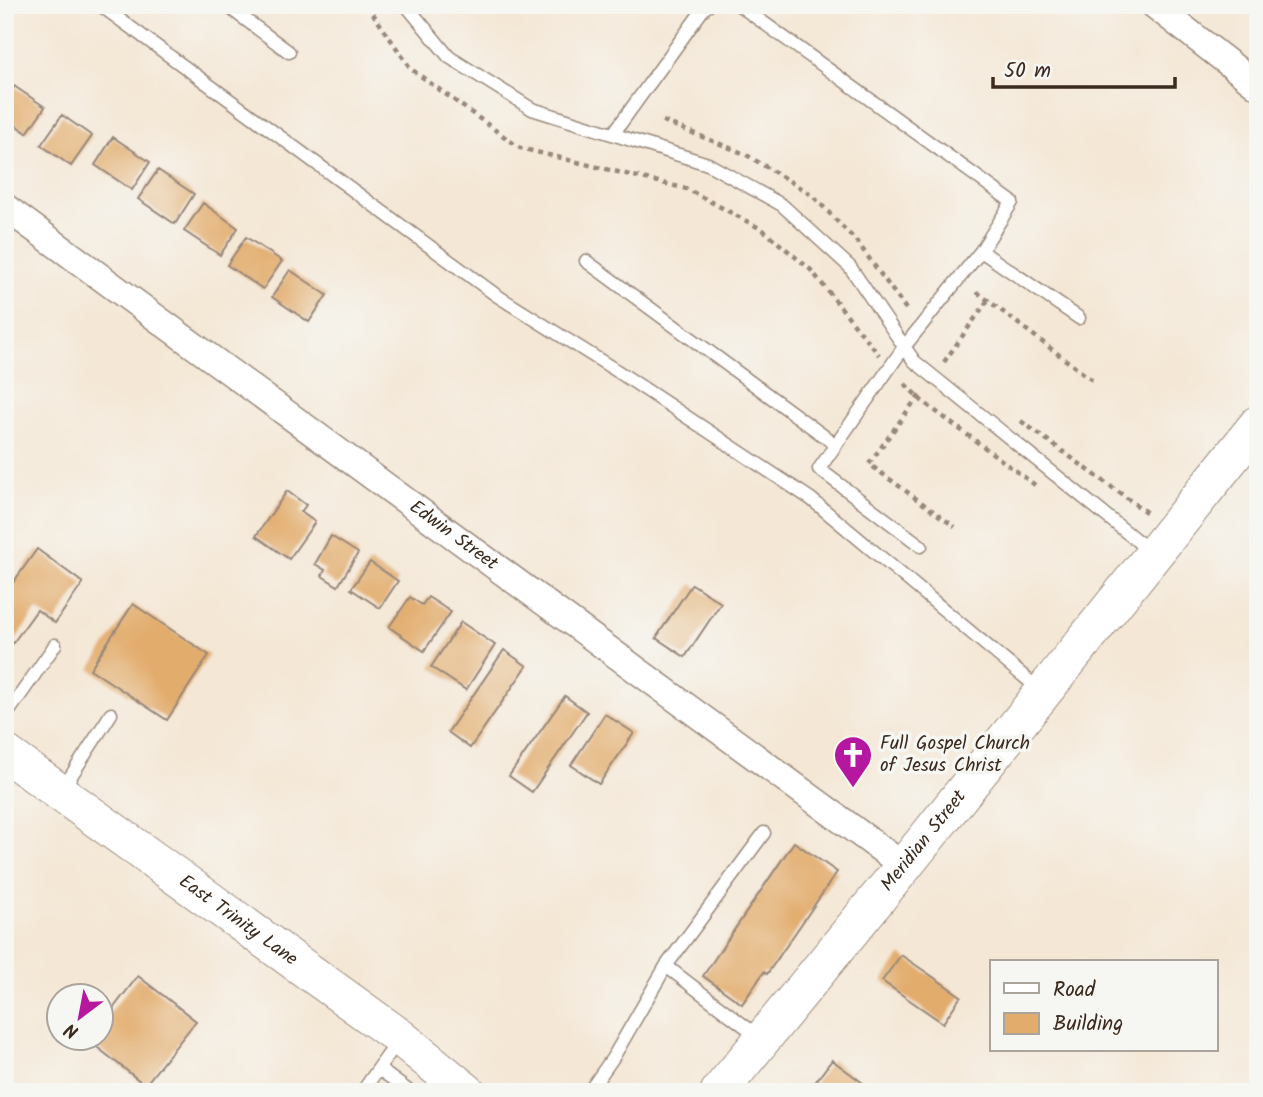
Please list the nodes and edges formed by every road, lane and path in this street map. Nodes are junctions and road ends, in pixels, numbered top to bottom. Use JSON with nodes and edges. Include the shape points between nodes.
{"nodes":[{"id":1,"x":226,"y":5,"type":"edge"},
{"id":2,"x":367,"y":5,"type":"edge"},
{"id":3,"x":406,"y":5,"type":"edge"},
{"id":4,"x":709,"y":5,"type":"edge"},
{"id":5,"x":739,"y":5,"type":"edge"},
{"id":6,"x":1154,"y":5,"type":"edge"},
{"id":7,"x":104,"y":6,"type":"edge"},
{"id":8,"x":289,"y":51,"type":"dead end"},
{"id":9,"x":1258,"y":86,"type":"edge"},
{"id":10,"x":613,"y":134,"type":"junction"},
{"id":11,"x":5,"y":207,"type":"edge"},
{"id":12,"x":981,"y":251,"type":"junction"},
{"id":13,"x":586,"y":261,"type":"dead end"},
{"id":14,"x":977,"y":292,"type":"dead end"},
{"id":15,"x":988,"y":300,"type":"junction"},
{"id":16,"x":1079,"y":318,"type":"dead end"},
{"id":17,"x":904,"y":347,"type":"junction"},
{"id":18,"x":936,"y":355,"type":"dead end"},
{"id":19,"x":882,"y":358,"type":"dead end"},
{"id":20,"x":1092,"y":380,"type":"dead end"},
{"id":21,"x":905,"y":384,"type":"dead end"},
{"id":22,"x":923,"y":390,"type":"dead end"},
{"id":23,"x":918,"y":397,"type":"junction"},
{"id":24,"x":1015,"y":417,"type":"dead end"},
{"id":25,"x":1258,"y":424,"type":"edge"},
{"id":26,"x":836,"y":445,"type":"junction"},
{"id":27,"x":1045,"y":492,"type":"dead end"},
{"id":28,"x":1151,"y":515,"type":"dead end"},
{"id":29,"x":954,"y":527,"type":"dead end"},
{"id":30,"x":921,"y":547,"type":"dead end"},
{"id":31,"x":1154,"y":555,"type":"junction"},
{"id":32,"x":55,"y":645,"type":"dead end"},
{"id":33,"x":1043,"y":692,"type":"junction"},
{"id":34,"x":8,"y":708,"type":"edge"},
{"id":35,"x":111,"y":714,"type":"dead end"},
{"id":36,"x":5,"y":753,"type":"edge"},
{"id":37,"x":61,"y":791,"type":"junction"},
{"id":38,"x":764,"y":833,"type":"dead end"},
{"id":39,"x":904,"y":866,"type":"junction"},
{"id":40,"x":666,"y":966,"type":"junction"},
{"id":41,"x":401,"y":1038,"type":"junction"},
{"id":42,"x":762,"y":1040,"type":"junction"},
{"id":43,"x":379,"y":1069,"type":"junction"},
{"id":44,"x":362,"y":1092,"type":"edge"},
{"id":45,"x":410,"y":1092,"type":"edge"},
{"id":46,"x":467,"y":1092,"type":"edge"},
{"id":47,"x":590,"y":1092,"type":"edge"},
{"id":48,"x":719,"y":1092,"type":"edge"}],
"edges":[{"from":1,"to":8,"type":"lane"},
{"from":2,"to":19,"type":"path","via":[[411,69],[520,148],[687,189],[763,230],[811,270]]},
{"from":3,"to":10,"type":"lane","via":[[449,57],[532,109]]},
{"from":4,"to":10,"type":"lane"},
{"from":5,"to":12,"type":"lane","via":[[1012,202]]},
{"from":6,"to":9,"type":"street"},
{"from":7,"to":33,"type":"lane","via":[[496,295],[811,499]]},
{"from":10,"to":17,"type":"lane","via":[[708,164],[782,205],[850,267]]},
{"from":11,"to":39,"type":"street","name":"Edwin Street"},
{"from":12,"to":16,"type":"lane"},
{"from":12,"to":17,"type":"lane"},
{"from":13,"to":26,"type":"lane"},
{"from":14,"to":15,"type":"path"},
{"from":15,"to":18,"type":"path","via":[[945,365]]},
{"from":15,"to":20,"type":"path"},
{"from":17,"to":26,"type":"lane"},
{"from":17,"to":31,"type":"lane","via":[[914,361]]},
{"from":21,"to":23,"type":"path"},
{"from":22,"to":23,"type":"path"},
{"from":23,"to":27,"type":"path"},
{"from":23,"to":29,"type":"path","via":[[869,464]]},
{"from":24,"to":28,"type":"path"},
{"from":25,"to":31,"type":"street","name":"Meridian Street"},
{"from":26,"to":30,"type":"lane","via":[[819,470]]},
{"from":31,"to":33,"type":"street","name":"Meridian Street"},
{"from":32,"to":34,"type":"lane"},
{"from":33,"to":39,"type":"street","name":"Meridian Street"},
{"from":35,"to":37,"type":"lane"},
{"from":36,"to":37,"type":"street","name":"East Trinity Lane"},
{"from":37,"to":41,"type":"street","name":"East Trinity Lane"},
{"from":38,"to":40,"type":"lane"},
{"from":39,"to":42,"type":"street","name":"Meridian Street"},
{"from":40,"to":42,"type":"lane"},
{"from":40,"to":47,"type":"lane"},
{"from":41,"to":43,"type":"lane"},
{"from":41,"to":46,"type":"street","name":"East Trinity Lane"},
{"from":42,"to":48,"type":"street","name":"Meridian Street"},
{"from":43,"to":44,"type":"lane"},
{"from":43,"to":45,"type":"lane"}]}
